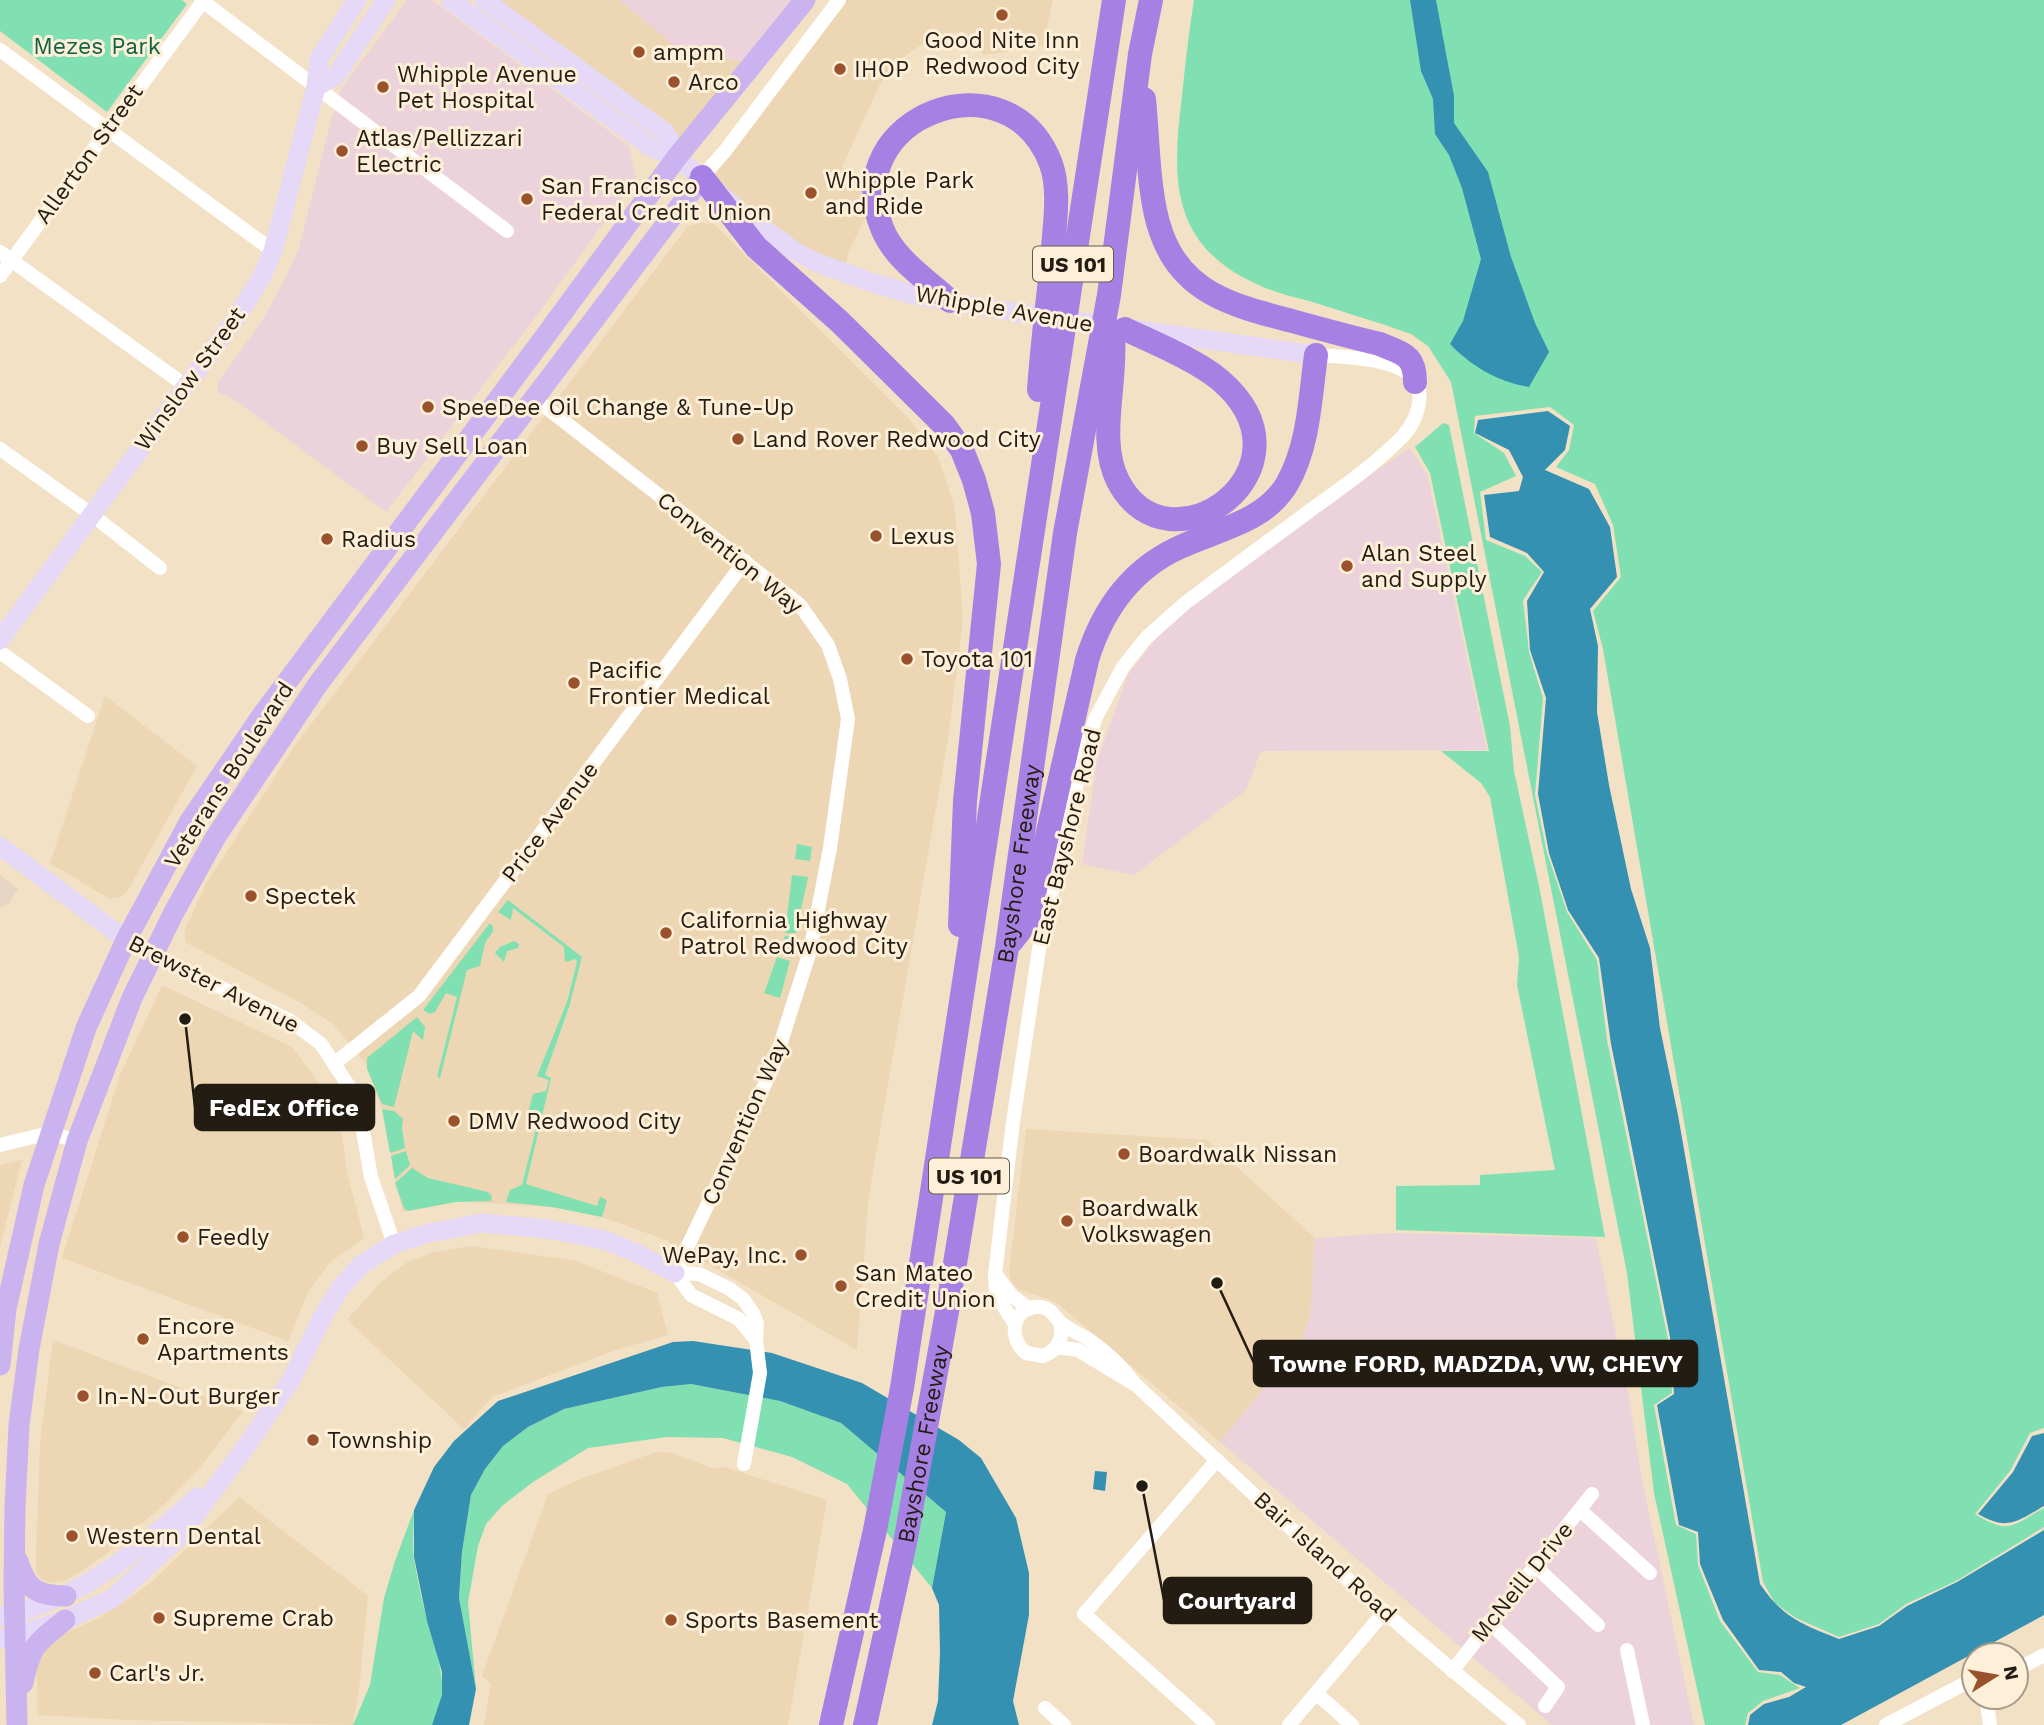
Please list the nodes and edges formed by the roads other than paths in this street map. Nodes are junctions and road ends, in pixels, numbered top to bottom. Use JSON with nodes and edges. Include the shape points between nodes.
{"nodes":[{"id":1,"x":203,"y":0,"type":"edge"},
{"id":2,"x":357,"y":0,"type":"edge"},
{"id":3,"x":386,"y":0,"type":"edge"},
{"id":4,"x":450,"y":0,"type":"edge"},
{"id":5,"x":484,"y":0,"type":"edge"},
{"id":6,"x":805,"y":0,"type":"edge"},
{"id":7,"x":839,"y":0,"type":"edge"},
{"id":8,"x":1114,"y":0,"type":"edge"},
{"id":9,"x":1151,"y":0,"type":"edge"},
{"id":10,"x":0,"y":50,"type":"edge"},
{"id":11,"x":1140,"y":54,"type":"junction"},
{"id":12,"x":316,"y":87,"type":"junction"},
{"id":13,"x":108,"y":128,"type":"junction"},
{"id":14,"x":677,"y":157,"type":"junction"},
{"id":15,"x":702,"y":177,"type":"junction"},
{"id":16,"x":508,"y":231,"type":"dead end"},
{"id":17,"x":273,"y":251,"type":"junction"},
{"id":18,"x":6,"y":256,"type":"edge"},
{"id":19,"x":0,"y":276,"type":"edge"},
{"id":20,"x":1109,"y":295,"type":"junction"},
{"id":21,"x":950,"y":301,"type":"junction"},
{"id":22,"x":1125,"y":329,"type":"junction"},
{"id":23,"x":536,"y":350,"type":"junction"},
{"id":24,"x":1316,"y":355,"type":"junction"},
{"id":25,"x":1415,"y":382,"type":"junction"},
{"id":26,"x":186,"y":386,"type":"junction"},
{"id":27,"x":534,"y":398,"type":"junction"},
{"id":28,"x":0,"y":449,"type":"edge"},
{"id":29,"x":91,"y":514,"type":"junction"},
{"id":30,"x":1033,"y":529,"type":"junction"},
{"id":31,"x":395,"y":537,"type":"junction"},
{"id":32,"x":745,"y":561,"type":"junction"},
{"id":33,"x":160,"y":568,"type":"dead end"},
{"id":34,"x":356,"y":632,"type":"junction"},
{"id":35,"x":0,"y":640,"type":"edge"},
{"id":36,"x":0,"y":652,"type":"edge"},
{"id":37,"x":88,"y":716,"type":"dead end"},
{"id":38,"x":0,"y":846,"type":"edge"},
{"id":39,"x":126,"y":940,"type":"junction"},
{"id":40,"x":1007,"y":947,"type":"junction"},
{"id":41,"x":152,"y":955,"type":"junction"},
{"id":42,"x":956,"y":1037,"type":"junction"},
{"id":43,"x":335,"y":1063,"type":"junction"},
{"id":44,"x":50,"y":1133,"type":"junction"},
{"id":45,"x":77,"y":1141,"type":"junction"},
{"id":46,"x":0,"y":1145,"type":"edge"},
{"id":47,"x":394,"y":1244,"type":"junction"},
{"id":48,"x":675,"y":1273,"type":"junction"},
{"id":49,"x":995,"y":1274,"type":"junction"},
{"id":50,"x":42,"y":1281,"type":"junction"},
{"id":51,"x":1029,"y":1309,"type":"junction"},
{"id":52,"x":3,"y":1310,"type":"edge"},
{"id":53,"x":1060,"y":1323,"type":"junction"},
{"id":54,"x":1015,"y":1324,"type":"junction"},
{"id":55,"x":757,"y":1345,"type":"junction"},
{"id":56,"x":1057,"y":1346,"type":"junction"},
{"id":57,"x":29,"y":1349,"type":"junction"},
{"id":58,"x":0,"y":1365,"type":"edge"},
{"id":59,"x":1135,"y":1384,"type":"junction"},
{"id":60,"x":1217,"y":1460,"type":"junction"},
{"id":61,"x":744,"y":1464,"type":"dead end"},
{"id":62,"x":223,"y":1476,"type":"junction"},
{"id":63,"x":1592,"y":1494,"type":"dead end"},
{"id":64,"x":1580,"y":1510,"type":"junction"},
{"id":65,"x":14,"y":1548,"type":"junction"},
{"id":66,"x":1535,"y":1566,"type":"junction"},
{"id":67,"x":1650,"y":1573,"type":"dead end"},
{"id":68,"x":66,"y":1596,"type":"junction"},
{"id":69,"x":1385,"y":1611,"type":"junction"},
{"id":70,"x":7,"y":1615,"type":"edge"},
{"id":71,"x":65,"y":1620,"type":"junction"},
{"id":72,"x":1489,"y":1622,"type":"junction"},
{"id":73,"x":1598,"y":1625,"type":"dead end"},
{"id":74,"x":8,"y":1638,"type":"edge"},
{"id":75,"x":1627,"y":1650,"type":"dead end"},
{"id":76,"x":1452,"y":1671,"type":"junction"},
{"id":77,"x":1960,"y":1686,"type":"edge"},
{"id":78,"x":1316,"y":1693,"type":"junction"},
{"id":79,"x":1545,"y":1706,"type":"dead end"},
{"id":80,"x":1045,"y":1708,"type":"dead end"},
{"id":81,"x":17,"y":1717,"type":"edge"},
{"id":82,"x":831,"y":1725,"type":"edge"},
{"id":83,"x":865,"y":1725,"type":"edge"},
{"id":84,"x":1064,"y":1725,"type":"edge"},
{"id":85,"x":1209,"y":1725,"type":"edge"},
{"id":86,"x":1289,"y":1725,"type":"edge"},
{"id":87,"x":1352,"y":1725,"type":"edge"},
{"id":88,"x":1519,"y":1725,"type":"edge"},
{"id":89,"x":1643,"y":1725,"type":"edge"},
{"id":90,"x":1886,"y":1725,"type":"edge"}],
"edges":[{"from":1,"to":12,"type":"street"},
{"from":1,"to":13,"type":"street","name":"Allerton Street"},
{"from":2,"to":12,"type":"street","name":"Winslow Street","via":[[319,59]]},
{"from":3,"to":12,"type":"street","via":[[336,76]]},
{"from":4,"to":14,"type":"street","name":"Whipple Avenue","via":[[652,148]]},
{"from":5,"to":14,"type":"street","name":"Whipple Avenue","via":[[666,133]]},
{"from":6,"to":14,"type":"main road","name":"Veterans Boulevard"},
{"from":7,"to":15,"type":"street","name":"Veterans Boulevard"},
{"from":8,"to":30,"type":"highway","name":"Bayshore Freeway","number":"US 101"},
{"from":9,"to":11,"type":"highway","name":"Bayshore Freeway","number":"US 101"},
{"from":10,"to":13,"type":"street"},
{"from":11,"to":20,"type":"highway","name":"Bayshore Freeway","number":"US 101"},
{"from":11,"to":25,"type":"highway","via":[[1156,216],[1166,246],[1184,273],[1213,295],[1244,308],[1398,352],[1415,366]]},
{"from":12,"to":16,"type":"street"},
{"from":12,"to":17,"type":"street","name":"Winslow Street"},
{"from":13,"to":17,"type":"street"},
{"from":13,"to":18,"type":"street","name":"Allerton Street"},
{"from":14,"to":15,"type":"street","name":"Whipple Avenue"},
{"from":14,"to":23,"type":"main road","name":"Veterans Boulevard"},
{"from":15,"to":21,"type":"street","name":"Whipple Avenue","via":[[775,238],[818,263],[897,290]]},
{"from":15,"to":27,"type":"main road","name":"Veterans Boulevard"},
{"from":15,"to":42,"type":"highway","via":[[756,247],[944,425],[962,450],[979,496],[989,564],[963,832]]},
{"from":17,"to":26,"type":"street","name":"Winslow Street","via":[[239,314]]},
{"from":18,"to":19,"type":"street","name":"Allerton Street"},
{"from":18,"to":26,"type":"street"},
{"from":20,"to":22,"type":"highway","via":[[1114,351],[1109,439],[1117,479],[1133,500],[1153,514],[1191,517],[1214,510],[1234,496],[1250,468],[1254,446],[1248,418],[1233,393],[1208,371]]},
{"from":20,"to":40,"type":"highway","name":"Bayshore Freeway","number":"US 101","via":[[1065,533]]},
{"from":21,"to":22,"type":"street","name":"Whipple Avenue"},
{"from":21,"to":30,"type":"highway","via":[[888,241],[877,212],[876,182],[892,141],[915,119],[955,105],[982,106],[1007,114],[1029,130],[1045,152],[1054,179]]},
{"from":22,"to":24,"type":"street","name":"Whipple Avenue"},
{"from":23,"to":27,"type":"main road"},
{"from":23,"to":31,"type":"main road","name":"Veterans Boulevard"},
{"from":24,"to":25,"type":"street","name":"Whipple Avenue","via":[[1371,360],[1399,369]]},
{"from":24,"to":40,"type":"highway","via":[[1303,444],[1278,496],[1243,522],[1179,547],[1150,565],[1126,587],[1098,627],[1028,920]]},
{"from":25,"to":49,"type":"street","name":"East Bayshore Road","via":[[1420,398],[1404,434],[1364,472],[1159,625],[1123,667],[1096,717],[1040,943]]},
{"from":26,"to":29,"type":"street","name":"Winslow Street"},
{"from":27,"to":32,"type":"street","name":"Convention Way"},
{"from":27,"to":34,"type":"main road","name":"Veterans Boulevard"},
{"from":28,"to":29,"type":"street"},
{"from":29,"to":33,"type":"street"},
{"from":29,"to":35,"type":"street","name":"Winslow Street"},
{"from":30,"to":42,"type":"highway","name":"Bayshore Freeway","number":"US 101"},
{"from":31,"to":34,"type":"main road","via":[[361,601]]},
{"from":31,"to":39,"type":"main road","name":"Veterans Boulevard","via":[[236,752],[190,821]]},
{"from":32,"to":43,"type":"street","name":"Price Avenue","via":[[419,996]]},
{"from":32,"to":48,"type":"street","name":"Convention Way","via":[[800,606],[828,645],[848,719],[810,951],[773,1067]]},
{"from":34,"to":41,"type":"main road","name":"Veterans Boulevard","via":[[236,804]]},
{"from":36,"to":37,"type":"street"},
{"from":38,"to":39,"type":"street","name":"Brewster Avenue"},
{"from":39,"to":41,"type":"street","name":"Brewster Avenue"},
{"from":39,"to":44,"type":"main road","name":"Veterans Boulevard","via":[[86,1028]]},
{"from":40,"to":83,"type":"highway","name":"Bayshore Freeway","number":"US 101","via":[[931,1405]]},
{"from":41,"to":43,"type":"street","name":"Brewster Avenue","via":[[289,1020],[321,1044]]},
{"from":41,"to":45,"type":"main road","name":"Veterans Boulevard"},
{"from":42,"to":82,"type":"highway","name":"Bayshore Freeway","number":"US 101","via":[[902,1388]]},
{"from":43,"to":47,"type":"street","name":"Brewster Avenue","via":[[360,1114],[371,1177]]},
{"from":44,"to":45,"type":"street"},
{"from":44,"to":46,"type":"street"},
{"from":44,"to":52,"type":"main road","name":"Veterans Boulevard"},
{"from":45,"to":50,"type":"main road","name":"Veterans Boulevard"},
{"from":47,"to":48,"type":"street","via":[[482,1223],[548,1229],[604,1240]]},
{"from":47,"to":62,"type":"street","via":[[361,1265],[341,1287],[291,1380]]},
{"from":48,"to":55,"type":"street","via":[[691,1295],[739,1319]]},
{"from":48,"to":55,"type":"street","via":[[699,1274],[743,1299],[757,1324]]},
{"from":49,"to":51,"type":"street","via":[[1011,1296]]},
{"from":49,"to":54,"type":"street","name":"East Bayshore Road","via":[[996,1295]]},
{"from":50,"to":52,"type":"main road"},
{"from":50,"to":57,"type":"main road","name":"Veterans Boulevard"},
{"from":51,"to":53,"type":"street","via":[[1050,1311]]},
{"from":51,"to":54,"type":"street"},
{"from":52,"to":57,"type":"main road"},
{"from":52,"to":58,"type":"main road","name":"Veterans Boulevard"},
{"from":53,"to":56,"type":"street"},
{"from":53,"to":59,"type":"street","name":"Bair Island Road","via":[[1122,1366]]},
{"from":54,"to":56,"type":"street","via":[[1015,1340],[1026,1353],[1042,1356]]},
{"from":55,"to":61,"type":"street","via":[[760,1373]]},
{"from":56,"to":59,"type":"street","name":"Bair Island Road","via":[[1078,1350]]},
{"from":57,"to":65,"type":"main road","name":"Veterans Boulevard","via":[[19,1424]]},
{"from":59,"to":60,"type":"street","name":"Bair Island Road"},
{"from":60,"to":69,"type":"street","name":"Bair Island Road"},
{"from":60,"to":85,"type":"street","via":[[1084,1614]]},
{"from":62,"to":68,"type":"street","via":[[107,1573]]},
{"from":62,"to":71,"type":"street","via":[[179,1537],[111,1599]]},
{"from":63,"to":64,"type":"street","name":"McNeill Drive"},
{"from":64,"to":66,"type":"street","name":"McNeill Drive"},
{"from":64,"to":67,"type":"street"},
{"from":65,"to":68,"type":"main road","via":[[21,1572],[33,1590]]},
{"from":65,"to":70,"type":"main road","name":"Veterans Boulevard"},
{"from":66,"to":72,"type":"street","name":"McNeill Drive"},
{"from":66,"to":73,"type":"street"},
{"from":68,"to":70,"type":"street"},
{"from":69,"to":76,"type":"street","name":"Bair Island Road"},
{"from":69,"to":78,"type":"street"},
{"from":70,"to":74,"type":"main road","name":"Veterans Boulevard"},
{"from":71,"to":74,"type":"street"},
{"from":71,"to":81,"type":"main road","via":[[35,1645],[26,1666]]},
{"from":72,"to":76,"type":"street","name":"McNeill Drive"},
{"from":72,"to":79,"type":"street","via":[[1561,1682]]},
{"from":74,"to":81,"type":"main road","name":"Veterans Boulevard"},
{"from":75,"to":89,"type":"street"},
{"from":76,"to":88,"type":"street","name":"Bair Island Road"},
{"from":77,"to":90,"type":"street"},
{"from":78,"to":86,"type":"street"},
{"from":78,"to":87,"type":"street"},
{"from":80,"to":84,"type":"street"}]}
